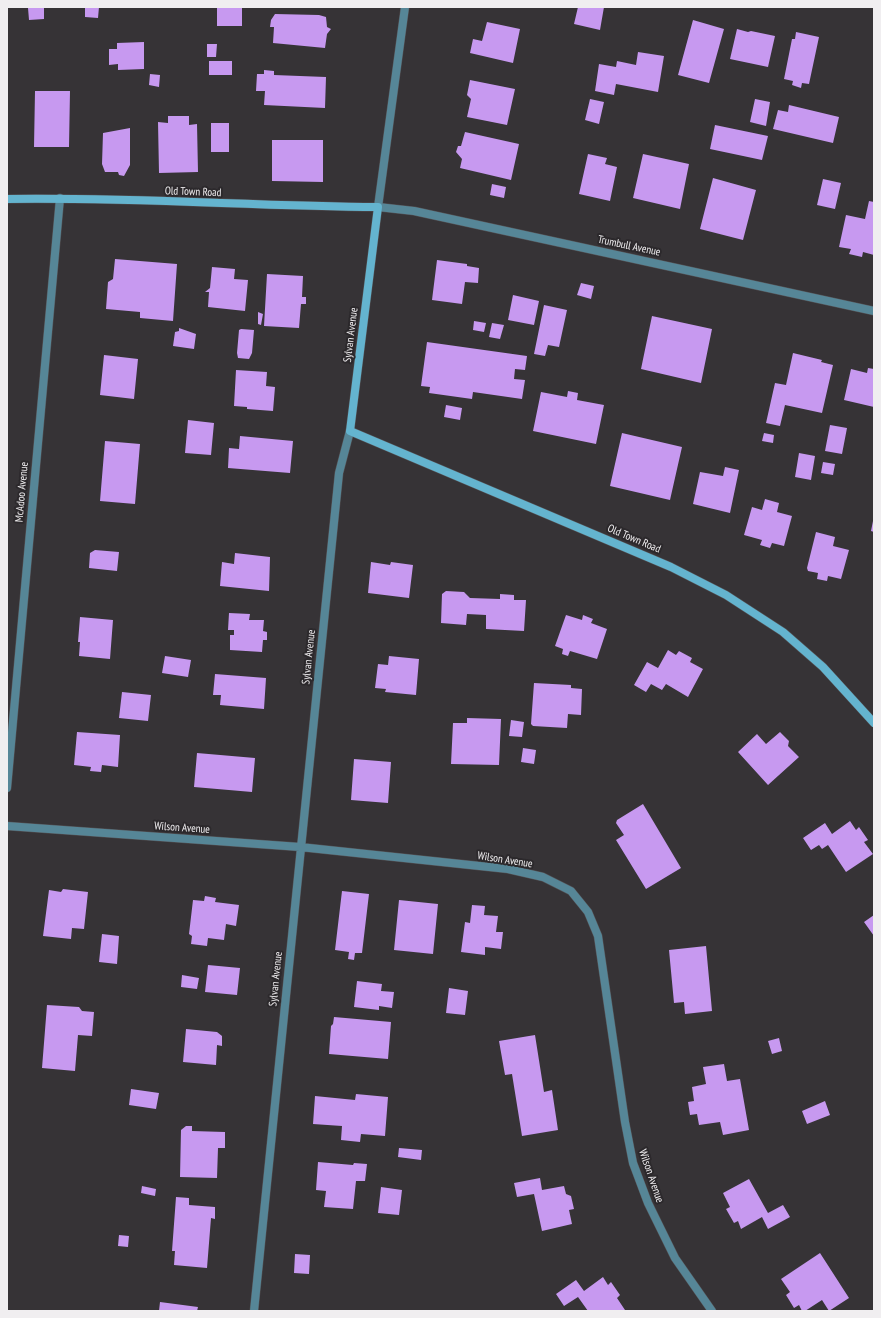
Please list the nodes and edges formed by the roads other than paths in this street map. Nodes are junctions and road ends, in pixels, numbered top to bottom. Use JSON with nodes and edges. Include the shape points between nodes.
{"nodes":[{"id":1,"x":406,"y":7,"type":"edge"},
{"id":2,"x":60,"y":198,"type":"junction"},
{"id":3,"x":7,"y":199,"type":"edge"},
{"id":4,"x":378,"y":207,"type":"junction"},
{"id":5,"x":874,"y":312,"type":"edge"},
{"id":6,"x":350,"y":431,"type":"junction"},
{"id":7,"x":874,"y":723,"type":"edge"},
{"id":8,"x":7,"y":788,"type":"edge"},
{"id":9,"x":7,"y":826,"type":"edge"},
{"id":10,"x":300,"y":848,"type":"junction"},
{"id":11,"x":254,"y":1311,"type":"edge"},
{"id":12,"x":712,"y":1311,"type":"edge"}],
"edges":[{"from":1,"to":4,"type":"street","name":"Sylvan Avenue"},
{"from":2,"to":3,"type":"main road","name":"Old Town Road"},
{"from":2,"to":4,"type":"main road","name":"Old Town Road"},
{"from":2,"to":8,"type":"street","name":"McAdoo Avenue"},
{"from":4,"to":5,"type":"street","name":"Trumbull Avenue","via":[[414,211]]},
{"from":4,"to":6,"type":"main road","name":"Sylvan Avenue"},
{"from":6,"to":7,"type":"main road","name":"Old Town Road","via":[[671,567],[726,596],[783,632],[823,666]]},
{"from":6,"to":10,"type":"street","name":"Sylvan Avenue","via":[[339,473]]},
{"from":9,"to":10,"type":"street","name":"Wilson Avenue"},
{"from":10,"to":11,"type":"street","name":"Sylvan Avenue"},
{"from":10,"to":12,"type":"street","name":"Wilson Avenue","via":[[508,869],[543,877],[571,891],[588,912],[598,936],[633,1163],[648,1203],[675,1258]]}]}
